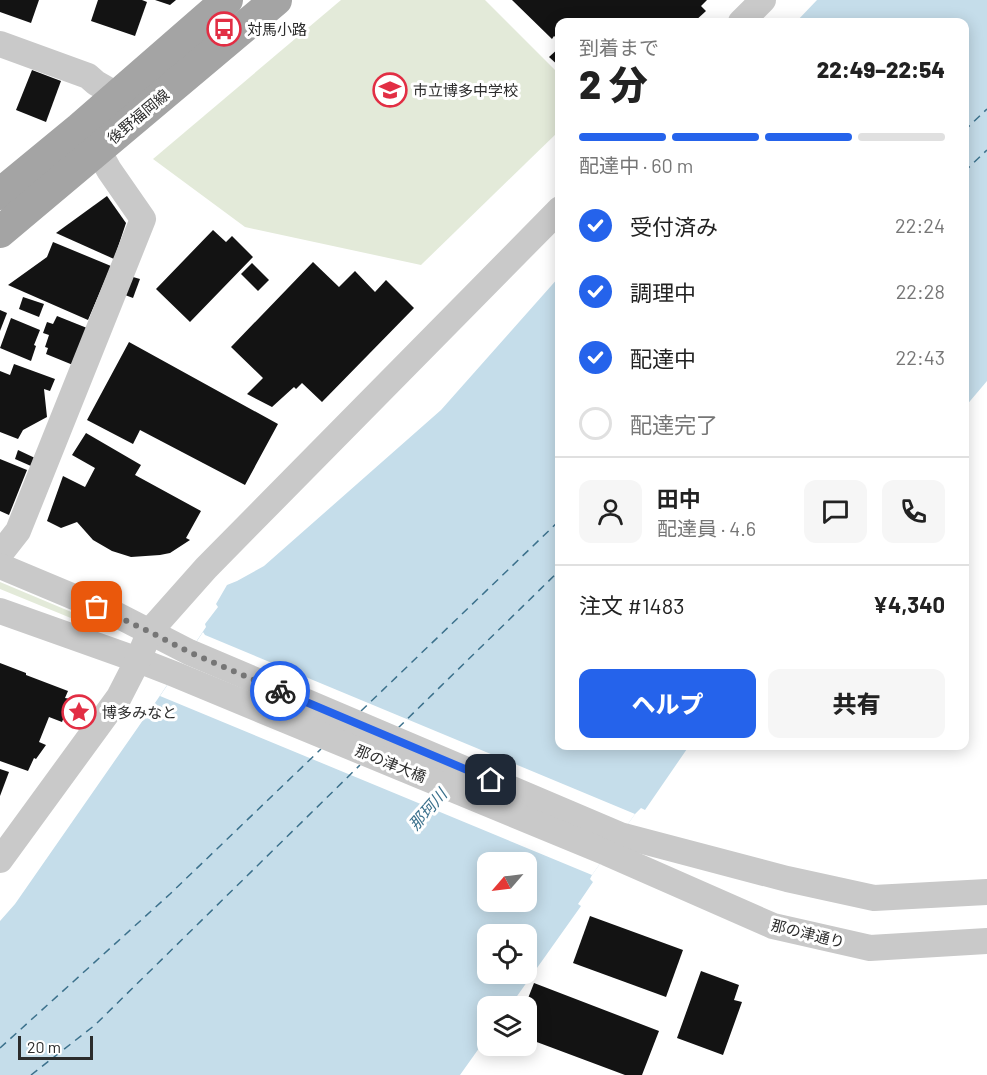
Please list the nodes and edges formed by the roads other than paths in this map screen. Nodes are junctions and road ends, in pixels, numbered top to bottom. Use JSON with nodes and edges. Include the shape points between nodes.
{"nodes":[{"id":1,"x":227,"y":0,"type":"edge"},
{"id":2,"x":276,"y":0,"type":"edge"},
{"id":3,"x":763,"y":0,"type":"edge"},
{"id":4,"x":745,"y":18,"type":"edge"},
{"id":5,"x":0,"y":44,"type":"edge"},
{"id":6,"x":117,"y":95,"type":"junction"},
{"id":7,"x":89,"y":139,"type":"junction"},
{"id":8,"x":0,"y":194,"type":"edge"},
{"id":9,"x":555,"y":214,"type":"edge"},
{"id":10,"x":0,"y":232,"type":"edge"},
{"id":11,"x":0,"y":554,"type":"edge"},
{"id":12,"x":0,"y":566,"type":"edge"},
{"id":13,"x":0,"y":611,"type":"edge"},
{"id":14,"x":150,"y":632,"type":"junction"},
{"id":15,"x":138,"y":660,"type":"junction"},
{"id":16,"x":614,"y":844,"type":"junction"},
{"id":17,"x":0,"y":860,"type":"edge"},
{"id":18,"x":987,"y":892,"type":"edge"},
{"id":19,"x":987,"y":941,"type":"edge"}],
"edges":[{"from":1,"to":6,"type":"main road","name":"後野福岡線"},
{"from":2,"to":7,"type":"main road","name":"後野福岡線"},
{"from":3,"to":4,"type":"street"},
{"from":5,"to":6,"type":"street","via":[[88,76]]},
{"from":6,"to":7,"type":"main road","name":"後野福岡線"},
{"from":7,"to":8,"type":"main road","name":"後野福岡線"},
{"from":7,"to":10,"type":"main road","name":"後野福岡線"},
{"from":7,"to":11,"type":"street","via":[[143,219],[18,531]]},
{"from":9,"to":14,"type":"street","via":[[206,568]]},
{"from":12,"to":14,"type":"street"},
{"from":13,"to":15,"type":"street"},
{"from":14,"to":15,"type":"street"},
{"from":14,"to":16,"type":"street","name":"那の津大橋"},
{"from":15,"to":16,"type":"street","name":"那の津大橋"},
{"from":15,"to":17,"type":"street","via":[[120,698]]},
{"from":16,"to":18,"type":"street","via":[[874,898]]},
{"from":16,"to":19,"type":"street","name":"那の津通り","via":[[773,926],[870,948]]}]}
